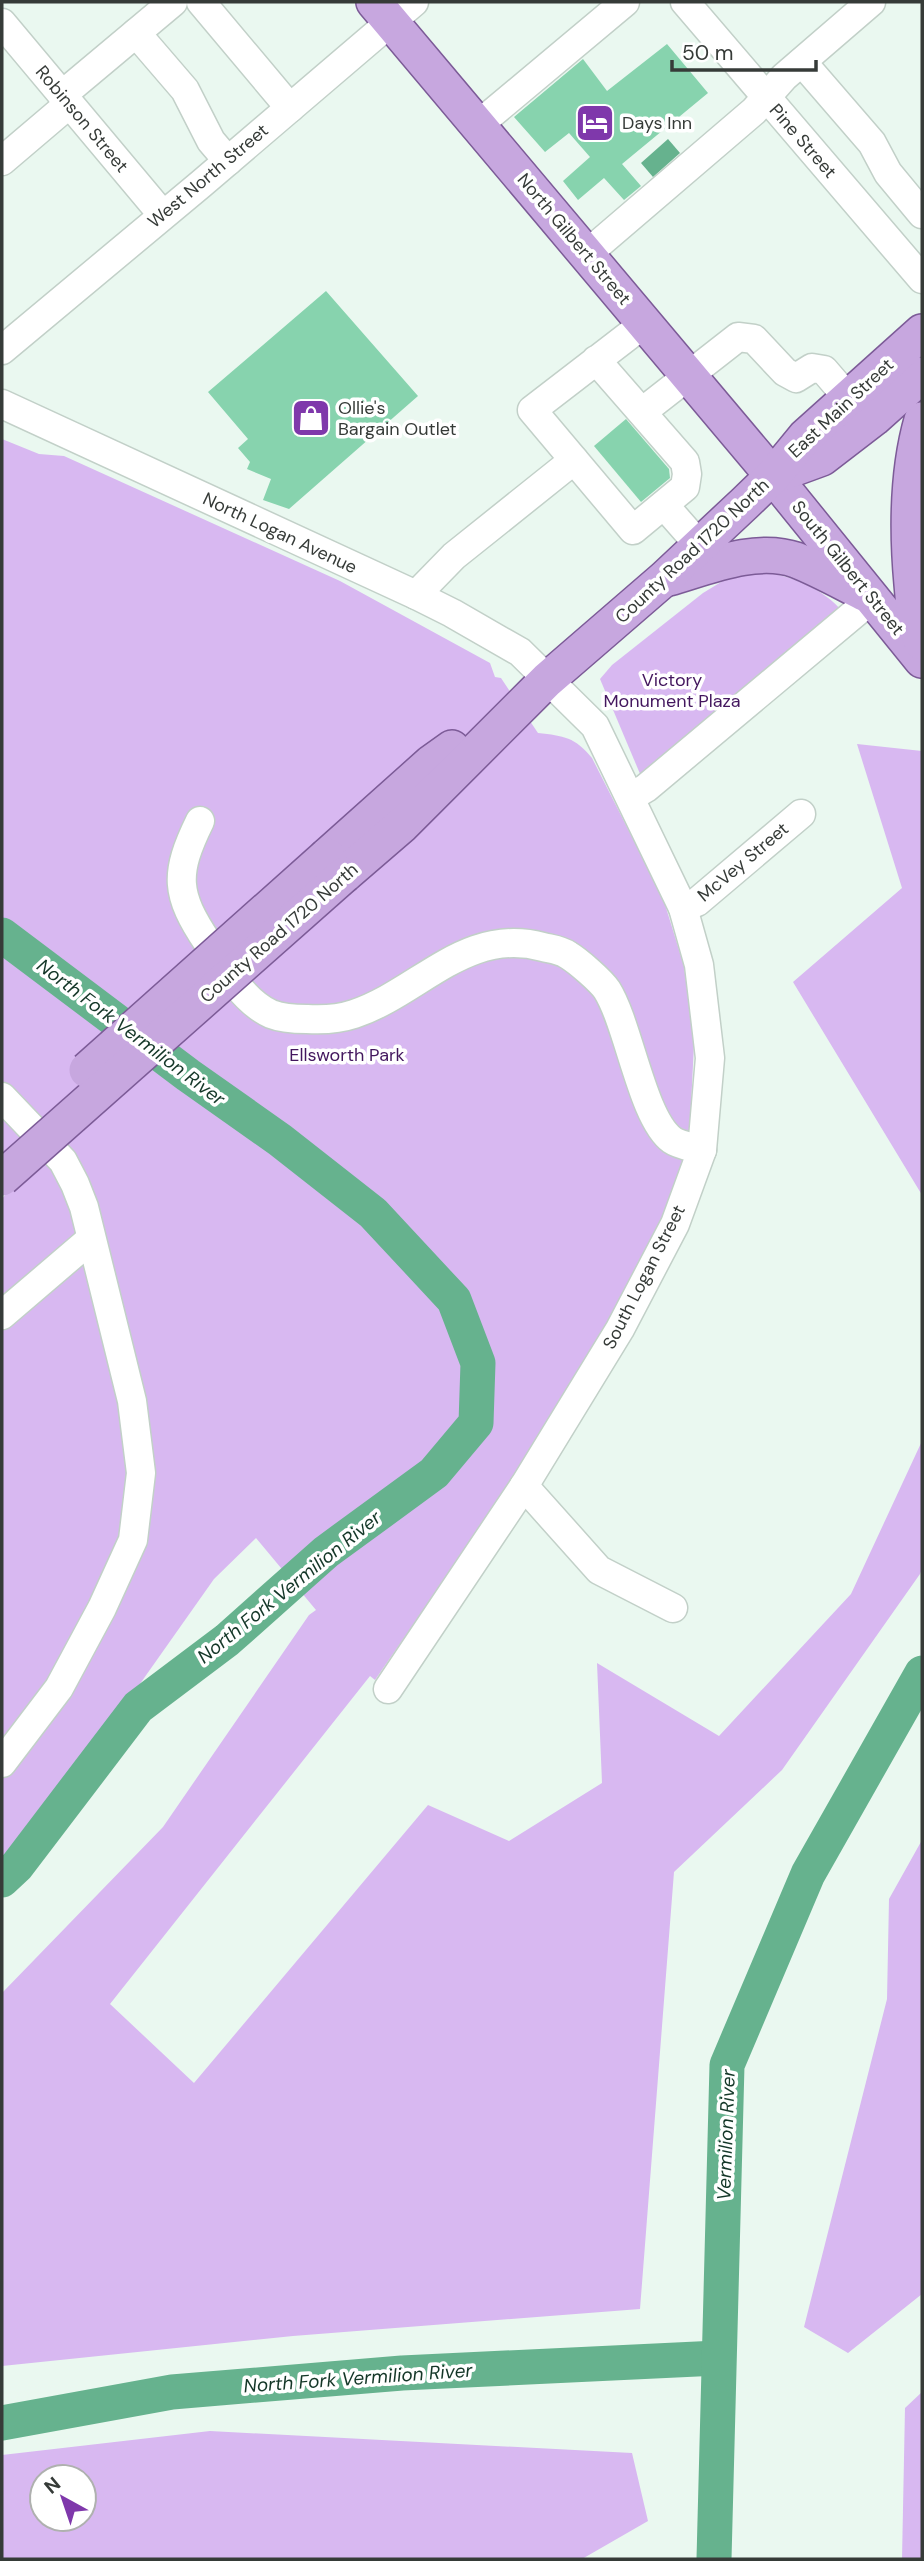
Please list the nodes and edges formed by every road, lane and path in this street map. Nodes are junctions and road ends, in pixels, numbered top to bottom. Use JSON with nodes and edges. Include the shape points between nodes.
{"nodes":[{"id":1,"x":173,"y":2,"type":"edge"},
{"id":2,"x":201,"y":2,"type":"edge"},
{"id":3,"x":625,"y":2,"type":"edge"},
{"id":4,"x":685,"y":2,"type":"edge"},
{"id":5,"x":871,"y":2,"type":"edge"},
{"id":6,"x":393,"y":8,"type":"edge"},
{"id":7,"x":2,"y":23,"type":"edge"},
{"id":8,"x":136,"y":33,"type":"junction"},
{"id":9,"x":802,"y":62,"type":"junction"},
{"id":10,"x":65,"y":99,"type":"junction"},
{"id":11,"x":766,"y":100,"type":"junction"},
{"id":12,"x":290,"y":108,"type":"junction"},
{"id":13,"x":478,"y":125,"type":"junction"},
{"id":14,"x":2,"y":161,"type":"edge"},
{"id":15,"x":228,"y":161,"type":"junction"},
{"id":16,"x":888,"y":173,"type":"junction"},
{"id":17,"x":855,"y":202,"type":"junction"},
{"id":18,"x":162,"y":214,"type":"junction"},
{"id":19,"x":922,"y":214,"type":"edge"},
{"id":20,"x":587,"y":254,"type":"junction"},
{"id":21,"x":922,"y":279,"type":"edge"},
{"id":22,"x":645,"y":323,"type":"junction"},
{"id":23,"x":922,"y":332,"type":"edge"},
{"id":24,"x":2,"y":350,"type":"edge"},
{"id":25,"x":596,"y":360,"type":"junction"},
{"id":26,"x":688,"y":375,"type":"junction"},
{"id":27,"x":922,"y":375,"type":"edge"},
{"id":28,"x":849,"y":399,"type":"junction"},
{"id":29,"x":2,"y":404,"type":"edge"},
{"id":30,"x":642,"y":412,"type":"junction"},
{"id":31,"x":922,"y":420,"type":"edge"},
{"id":32,"x":574,"y":460,"type":"junction"},
{"id":33,"x":773,"y":476,"type":"junction"},
{"id":34,"x":664,"y":505,"type":"junction"},
{"id":35,"x":699,"y":545,"type":"junction"},
{"id":36,"x":665,"y":579,"type":"junction"},
{"id":37,"x":416,"y":595,"type":"junction"},
{"id":38,"x":873,"y":598,"type":"junction"},
{"id":39,"x":922,"y":642,"type":"edge"},
{"id":40,"x":922,"y":660,"type":"edge"},
{"id":41,"x":547,"y":680,"type":"junction"},
{"id":42,"x":631,"y":797,"type":"junction"},
{"id":43,"x":801,"y":814,"type":"dead end"},
{"id":44,"x":200,"y":821,"type":"dead end"},
{"id":45,"x":336,"y":865,"type":"junction"},
{"id":46,"x":683,"y":908,"type":"junction"},
{"id":47,"x":2,"y":1097,"type":"edge"},
{"id":48,"x":2,"y":1146,"type":"edge"},
{"id":49,"x":702,"y":1150,"type":"junction"},
{"id":50,"x":2,"y":1178,"type":"edge"},
{"id":51,"x":91,"y":1239,"type":"junction"},
{"id":52,"x":2,"y":1315,"type":"edge"},
{"id":53,"x":524,"y":1486,"type":"junction"},
{"id":54,"x":673,"y":1608,"type":"dead end"},
{"id":55,"x":388,"y":1689,"type":"dead end"},
{"id":56,"x":2,"y":1763,"type":"edge"}],
"edges":[{"from":1,"to":8,"type":"street"},
{"from":2,"to":12,"type":"street"},
{"from":3,"to":13,"type":"street"},
{"from":4,"to":11,"type":"street","name":"Pine Street"},
{"from":5,"to":9,"type":"street"},
{"from":6,"to":12,"type":"street","name":"West North Street"},
{"from":6,"to":13,"type":"main road","name":"North Gilbert Street"},
{"from":7,"to":10,"type":"street","name":"Robinson Street"},
{"from":8,"to":10,"type":"street"},
{"from":8,"to":15,"type":"street","via":[[186,90],[211,141]]},
{"from":9,"to":11,"type":"street"},
{"from":9,"to":16,"type":"street","via":[[872,143]]},
{"from":10,"to":14,"type":"street"},
{"from":10,"to":18,"type":"street","name":"Robinson Street"},
{"from":11,"to":17,"type":"street","name":"Pine Street"},
{"from":11,"to":20,"type":"street"},
{"from":12,"to":15,"type":"street","name":"West North Street"},
{"from":13,"to":20,"type":"main road","name":"North Gilbert Street"},
{"from":15,"to":18,"type":"street","name":"West North Street"},
{"from":16,"to":17,"type":"street"},
{"from":16,"to":19,"type":"street"},
{"from":17,"to":21,"type":"street","name":"Pine Street"},
{"from":18,"to":24,"type":"street","name":"West North Street"},
{"from":20,"to":22,"type":"main road","name":"North Gilbert Street"},
{"from":22,"to":25,"type":"street"},
{"from":22,"to":26,"type":"main road","name":"North Gilbert Street"},
{"from":23,"to":28,"type":"main road","name":"East Main Street"},
{"from":25,"to":30,"type":"street"},
{"from":25,"to":32,"type":"street","via":[[532,410]]},
{"from":26,"to":28,"type":"street","via":[[738,337],[754,339],[785,372],[796,377],[812,368],[824,370]]},
{"from":26,"to":30,"type":"street"},
{"from":26,"to":33,"type":"main road","name":"North Gilbert Street"},
{"from":27,"to":33,"type":"main road","name":"East Main Street","via":[[822,458]]},
{"from":28,"to":33,"type":"main road","name":"East Main Street","via":[[805,437]]},
{"from":29,"to":37,"type":"street","name":"North Logan Avenue"},
{"from":30,"to":34,"type":"street","via":[[685,462],[685,488]]},
{"from":31,"to":39,"type":"main road","via":[[909,499],[915,626]]},
{"from":32,"to":34,"type":"street","via":[[633,530]]},
{"from":32,"to":37,"type":"street","via":[[454,556]]},
{"from":33,"to":35,"type":"main road","name":"County Road 1720 North"},
{"from":33,"to":38,"type":"main road","name":"South Gilbert Street"},
{"from":34,"to":35,"type":"street"},
{"from":35,"to":36,"type":"main road","name":"County Road 1720 North"},
{"from":36,"to":38,"type":"main road","via":[[771,555],[794,559]]},
{"from":36,"to":41,"type":"main road","name":"County Road 1720 North"},
{"from":37,"to":41,"type":"street","name":"North Logan Avenue","via":[[520,652]]},
{"from":38,"to":40,"type":"main road","name":"South Gilbert Street"},
{"from":38,"to":42,"type":"street"},
{"from":41,"to":42,"type":"street","name":"South Logan Street","via":[[595,726]]},
{"from":41,"to":45,"type":"main road","name":"County Road 1720 North","via":[[402,825]]},
{"from":42,"to":46,"type":"street","name":"South Logan Street"},
{"from":43,"to":46,"type":"street","name":"McVey Street","via":[[697,902]]},
{"from":44,"to":49,"type":"street","via":[[187,847],[180,886],[190,916],[248,997],[270,1014],[316,1020],[355,1014],[481,946],[525,942],[566,953],[607,989],[661,1127],[672,1140]]},
{"from":45,"to":48,"type":"main road","name":"County Road 1720 North","bridge":true},
{"from":45,"to":50,"type":"main road","name":"County Road 1720 North","bridge":true},
{"from":46,"to":49,"type":"street","name":"South Logan Street","via":[[699,965],[710,1058]]},
{"from":47,"to":51,"type":"street","via":[[63,1161],[79,1195]]},
{"from":49,"to":53,"type":"street","name":"South Logan Street","via":[[675,1224],[626,1317]]},
{"from":51,"to":52,"type":"street"},
{"from":51,"to":56,"type":"street","via":[[132,1401],[141,1473],[133,1540],[59,1688]]},
{"from":53,"to":54,"type":"street","via":[[599,1570]]},
{"from":53,"to":55,"type":"street","name":"South Logan Street"}]}
